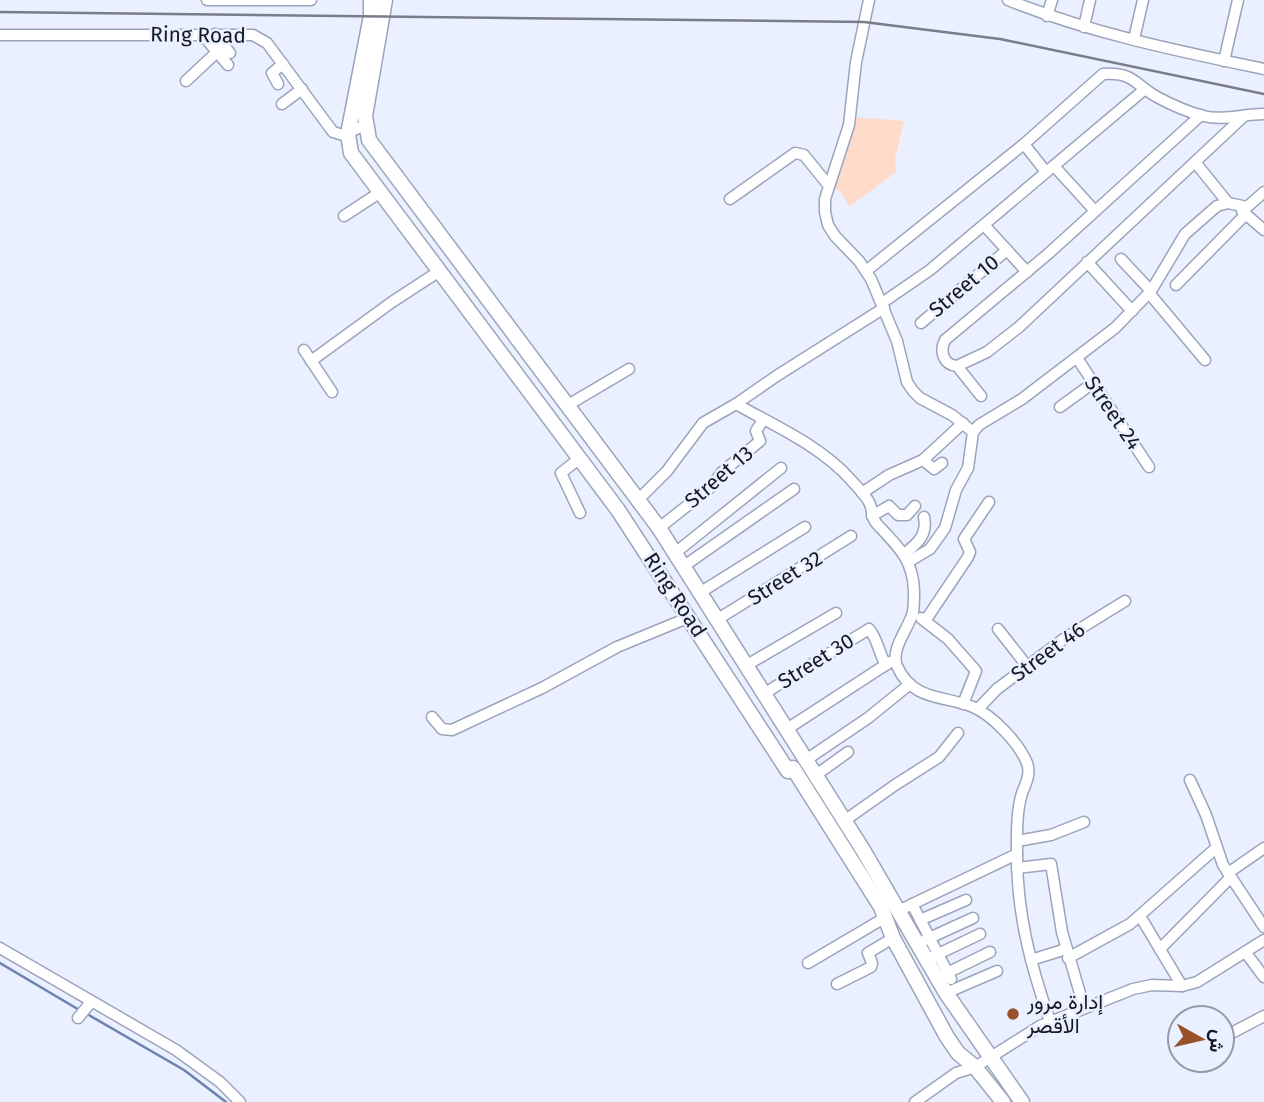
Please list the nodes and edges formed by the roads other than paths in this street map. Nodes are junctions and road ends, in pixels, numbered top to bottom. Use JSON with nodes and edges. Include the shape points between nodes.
{"nodes":[{"id":1,"x":207,"y":0,"type":"edge"},
{"id":2,"x":219,"y":0,"type":"edge"},
{"id":3,"x":311,"y":0,"type":"edge"},
{"id":4,"x":371,"y":0,"type":"edge"},
{"id":5,"x":385,"y":0,"type":"edge"},
{"id":6,"x":869,"y":0,"type":"edge"},
{"id":7,"x":1009,"y":0,"type":"edge"},
{"id":8,"x":1052,"y":0,"type":"edge"},
{"id":9,"x":1090,"y":0,"type":"edge"},
{"id":10,"x":1143,"y":0,"type":"edge"},
{"id":11,"x":1238,"y":0,"type":"edge"},
{"id":12,"x":377,"y":16,"type":"junction"},
{"id":13,"x":1047,"y":16,"type":"junction"},
{"id":14,"x":1084,"y":27,"type":"junction"},
{"id":15,"x":202,"y":34,"type":"junction"},
{"id":16,"x":215,"y":34,"type":"junction"},
{"id":17,"x":0,"y":35,"type":"edge"},
{"id":18,"x":1134,"y":39,"type":"junction"},
{"id":19,"x":217,"y":52,"type":"junction"},
{"id":20,"x":230,"y":53,"type":"dead end"},
{"id":21,"x":1224,"y":61,"type":"junction"},
{"id":22,"x":283,"y":64,"type":"junction"},
{"id":23,"x":228,"y":65,"type":"dead end"},
{"id":24,"x":1264,"y":69,"type":"edge"},
{"id":25,"x":186,"y":81,"type":"dead end"},
{"id":26,"x":278,"y":84,"type":"dead end"},
{"id":27,"x":302,"y":89,"type":"junction"},
{"id":28,"x":1145,"y":89,"type":"junction"},
{"id":29,"x":282,"y":104,"type":"dead end"},
{"id":30,"x":1264,"y":114,"type":"edge"},
{"id":31,"x":1201,"y":115,"type":"junction"},
{"id":32,"x":1245,"y":115,"type":"junction"},
{"id":33,"x":365,"y":125,"type":"junction"},
{"id":34,"x":348,"y":134,"type":"junction"},
{"id":35,"x":1024,"y":144,"type":"junction"},
{"id":36,"x":1195,"y":162,"type":"junction"},
{"id":37,"x":1050,"y":169,"type":"junction"},
{"id":38,"x":829,"y":186,"type":"junction"},
{"id":39,"x":1264,"y":192,"type":"edge"},
{"id":40,"x":379,"y":193,"type":"junction"},
{"id":41,"x":730,"y":199,"type":"dead end"},
{"id":42,"x":1237,"y":208,"type":"junction"},
{"id":43,"x":1094,"y":210,"type":"junction"},
{"id":44,"x":344,"y":216,"type":"dead end"},
{"id":45,"x":984,"y":225,"type":"junction"},
{"id":46,"x":1264,"y":230,"type":"edge"},
{"id":47,"x":1007,"y":250,"type":"junction"},
{"id":48,"x":1121,"y":259,"type":"dead end"},
{"id":49,"x":1087,"y":262,"type":"junction"},
{"id":50,"x":866,"y":271,"type":"junction"},
{"id":51,"x":438,"y":272,"type":"junction"},
{"id":52,"x":1027,"y":272,"type":"junction"},
{"id":53,"x":1176,"y":285,"type":"dead end"},
{"id":54,"x":1150,"y":292,"type":"junction"},
{"id":55,"x":883,"y":306,"type":"junction"},
{"id":56,"x":1132,"y":311,"type":"junction"},
{"id":57,"x":921,"y":323,"type":"dead end"},
{"id":58,"x":303,"y":350,"type":"dead end"},
{"id":59,"x":1077,"y":358,"type":"junction"},
{"id":60,"x":1205,"y":360,"type":"dead end"},
{"id":61,"x":311,"y":361,"type":"junction"},
{"id":62,"x":957,"y":366,"type":"junction"},
{"id":63,"x":629,"y":369,"type":"dead end"},
{"id":64,"x":548,"y":379,"type":"junction"},
{"id":65,"x":1093,"y":383,"type":"junction"},
{"id":66,"x":332,"y":392,"type":"dead end"},
{"id":67,"x":530,"y":392,"type":"junction"},
{"id":68,"x":981,"y":396,"type":"dead end"},
{"id":69,"x":736,"y":404,"type":"junction"},
{"id":70,"x":568,"y":405,"type":"junction"},
{"id":71,"x":1060,"y":407,"type":"dead end"},
{"id":72,"x":763,"y":420,"type":"junction"},
{"id":73,"x":962,"y":423,"type":"junction"},
{"id":74,"x":973,"y":432,"type":"junction"},
{"id":75,"x":580,"y":458,"type":"junction"},
{"id":76,"x":923,"y":460,"type":"junction"},
{"id":77,"x":942,"y":463,"type":"dead end"},
{"id":78,"x":1149,"y":467,"type":"dead end"},
{"id":79,"x":781,"y":468,"type":"dead end"},
{"id":80,"x":794,"y":489,"type":"dead end"},
{"id":81,"x":862,"y":493,"type":"junction"},
{"id":82,"x":639,"y":499,"type":"junction"},
{"id":83,"x":989,"y":502,"type":"dead end"},
{"id":84,"x":915,"y":506,"type":"dead end"},
{"id":85,"x":580,"y":513,"type":"dead end"},
{"id":86,"x":872,"y":516,"type":"junction"},
{"id":87,"x":924,"y":517,"type":"dead end"},
{"id":88,"x":805,"y":527,"type":"dead end"},
{"id":89,"x":659,"y":528,"type":"junction"},
{"id":90,"x":851,"y":536,"type":"dead end"},
{"id":91,"x":675,"y":553,"type":"junction"},
{"id":92,"x":906,"y":558,"type":"junction"},
{"id":93,"x":684,"y":566,"type":"junction"},
{"id":94,"x":701,"y":592,"type":"junction"},
{"id":95,"x":1125,"y":601,"type":"dead end"},
{"id":96,"x":836,"y":612,"type":"dead end"},
{"id":97,"x":913,"y":612,"type":"junction"},
{"id":98,"x":690,"y":617,"type":"junction"},
{"id":99,"x":718,"y":619,"type":"junction"},
{"id":100,"x":925,"y":621,"type":"junction"},
{"id":101,"x":998,"y":629,"type":"dead end"},
{"id":102,"x":891,"y":662,"type":"junction"},
{"id":103,"x":745,"y":663,"type":"junction"},
{"id":104,"x":1027,"y":666,"type":"junction"},
{"id":105,"x":725,"y":672,"type":"junction"},
{"id":106,"x":910,"y":684,"type":"junction"},
{"id":107,"x":765,"y":693,"type":"junction"},
{"id":108,"x":963,"y":704,"type":"junction"},
{"id":109,"x":978,"y":709,"type":"junction"},
{"id":110,"x":432,"y":717,"type":"dead end"},
{"id":111,"x":787,"y":729,"type":"junction"},
{"id":112,"x":958,"y":733,"type":"dead end"},
{"id":113,"x":848,"y":752,"type":"dead end"},
{"id":114,"x":806,"y":760,"type":"junction"},
{"id":115,"x":816,"y":775,"type":"junction"},
{"id":116,"x":1189,"y":780,"type":"dead end"},
{"id":117,"x":844,"y":821,"type":"junction"},
{"id":118,"x":1084,"y":822,"type":"dead end"},
{"id":119,"x":1017,"y":841,"type":"junction"},
{"id":120,"x":1216,"y":848,"type":"junction"},
{"id":121,"x":1264,"y":848,"type":"edge"},
{"id":122,"x":1017,"y":854,"type":"junction"},
{"id":123,"x":1017,"y":868,"type":"junction"},
{"id":124,"x":1229,"y":875,"type":"junction"},
{"id":125,"x":966,"y":900,"type":"dead end"},
{"id":126,"x":912,"y":904,"type":"junction"},
{"id":127,"x":892,"y":914,"type":"junction"},
{"id":128,"x":1140,"y":916,"type":"junction"},
{"id":129,"x":974,"y":918,"type":"dead end"},
{"id":130,"x":920,"y":920,"type":"junction"},
{"id":131,"x":1264,"y":927,"type":"edge"},
{"id":132,"x":980,"y":934,"type":"dead end"},
{"id":133,"x":893,"y":938,"type":"junction"},
{"id":134,"x":1264,"y":940,"type":"edge"},
{"id":135,"x":923,"y":941,"type":"junction"},
{"id":136,"x":0,"y":948,"type":"edge"},
{"id":137,"x":1160,"y":949,"type":"junction"},
{"id":138,"x":990,"y":952,"type":"dead end"},
{"id":139,"x":1067,"y":953,"type":"junction"},
{"id":140,"x":1246,"y":953,"type":"junction"},
{"id":141,"x":931,"y":957,"type":"junction"},
{"id":142,"x":1031,"y":960,"type":"junction"},
{"id":143,"x":808,"y":963,"type":"dead end"},
{"id":144,"x":997,"y":971,"type":"dead end"},
{"id":145,"x":1264,"y":977,"type":"edge"},
{"id":146,"x":948,"y":982,"type":"junction"},
{"id":147,"x":837,"y":984,"type":"dead end"},
{"id":148,"x":1182,"y":986,"type":"junction"},
{"id":149,"x":91,"y":1002,"type":"junction"},
{"id":150,"x":1084,"y":1007,"type":"junction"},
{"id":151,"x":1264,"y":1016,"type":"edge"},
{"id":152,"x":79,"y":1018,"type":"dead end"},
{"id":153,"x":1050,"y":1021,"type":"junction"},
{"id":154,"x":1236,"y":1031,"type":"edge"},
{"id":155,"x":978,"y":1040,"type":"junction"},
{"id":156,"x":958,"y":1053,"type":"junction"},
{"id":157,"x":990,"y":1056,"type":"junction"},
{"id":158,"x":975,"y":1067,"type":"junction"},
{"id":159,"x":998,"y":1100,"type":"edge"},
{"id":160,"x":240,"y":1102,"type":"edge"},
{"id":161,"x":915,"y":1102,"type":"edge"},
{"id":162,"x":1022,"y":1102,"type":"edge"}],
"edges":[{"from":1,"to":2,"type":"street"},
{"from":2,"to":3,"type":"street"},
{"from":4,"to":12,"type":"main road"},
{"from":5,"to":12,"type":"main road"},
{"from":6,"to":38,"type":"street","via":[[849,125]]},
{"from":7,"to":13,"type":"street"},
{"from":8,"to":13,"type":"street"},
{"from":9,"to":14,"type":"street"},
{"from":10,"to":18,"type":"street"},
{"from":11,"to":21,"type":"street"},
{"from":12,"to":33,"type":"main road"},
{"from":12,"to":34,"type":"main road"},
{"from":13,"to":14,"type":"street"},
{"from":14,"to":18,"type":"street"},
{"from":15,"to":16,"type":"street","name":"Ring Road"},
{"from":15,"to":17,"type":"street","name":"Ring Road"},
{"from":15,"to":19,"type":"street"},
{"from":16,"to":20,"type":"street"},
{"from":16,"to":22,"type":"street","name":"Ring Road","via":[[261,38]]},
{"from":18,"to":21,"type":"street"},
{"from":19,"to":23,"type":"street"},
{"from":19,"to":25,"type":"street"},
{"from":21,"to":24,"type":"street"},
{"from":22,"to":26,"type":"street","via":[[272,73]]},
{"from":22,"to":27,"type":"street","name":"Ring Road"},
{"from":27,"to":29,"type":"street"},
{"from":27,"to":34,"type":"street","name":"Ring Road","via":[[333,132]]},
{"from":28,"to":31,"type":"street"},
{"from":28,"to":35,"type":"street","via":[[1133,78],[1103,74]]},
{"from":28,"to":37,"type":"street"},
{"from":30,"to":32,"type":"street"},
{"from":31,"to":32,"type":"street"},
{"from":31,"to":43,"type":"street"},
{"from":32,"to":36,"type":"street"},
{"from":33,"to":34,"type":"street"},
{"from":33,"to":64,"type":"main road","name":"Ring Road","via":[[373,147]]},
{"from":34,"to":40,"type":"main road","name":"Ring Road","via":[[351,153]]},
{"from":35,"to":37,"type":"street"},
{"from":35,"to":50,"type":"street"},
{"from":36,"to":42,"type":"street"},
{"from":36,"to":49,"type":"street"},
{"from":37,"to":43,"type":"street"},
{"from":37,"to":45,"type":"street"},
{"from":38,"to":41,"type":"street","via":[[804,155],[795,153]]},
{"from":38,"to":50,"type":"street","via":[[825,199],[828,225]]},
{"from":39,"to":42,"type":"street","via":[[1251,205]]},
{"from":40,"to":44,"type":"street"},
{"from":40,"to":51,"type":"main road","name":"Ring Road"},
{"from":42,"to":46,"type":"street"},
{"from":42,"to":53,"type":"street"},
{"from":42,"to":54,"type":"street","via":[[1217,206],[1185,234]]},
{"from":43,"to":52,"type":"street"},
{"from":45,"to":47,"type":"street"},
{"from":45,"to":55,"type":"street"},
{"from":47,"to":52,"type":"street"},
{"from":47,"to":57,"type":"street","name":"Street 10"},
{"from":48,"to":54,"type":"street"},
{"from":49,"to":56,"type":"street"},
{"from":49,"to":62,"type":"street","via":[[1003,341]]},
{"from":50,"to":55,"type":"street"},
{"from":51,"to":61,"type":"street"},
{"from":51,"to":67,"type":"main road","name":"Ring Road"},
{"from":52,"to":62,"type":"street","via":[[945,340],[942,354],[951,366]]},
{"from":54,"to":56,"type":"street"},
{"from":54,"to":60,"type":"street"},
{"from":55,"to":69,"type":"street"},
{"from":55,"to":73,"type":"street","via":[[912,391]]},
{"from":56,"to":59,"type":"street"},
{"from":58,"to":61,"type":"street"},
{"from":59,"to":65,"type":"street","name":"Street 24"},
{"from":59,"to":74,"type":"street"},
{"from":61,"to":66,"type":"street"},
{"from":62,"to":68,"type":"street"},
{"from":63,"to":70,"type":"street"},
{"from":64,"to":67,"type":"main road"},
{"from":64,"to":70,"type":"main road","name":"Ring Road"},
{"from":65,"to":71,"type":"street"},
{"from":65,"to":78,"type":"street","name":"Street 24"},
{"from":67,"to":75,"type":"main road","name":"Ring Road"},
{"from":69,"to":72,"type":"street"},
{"from":69,"to":82,"type":"street","via":[[703,423]]},
{"from":70,"to":82,"type":"main road","name":"Ring Road"},
{"from":72,"to":81,"type":"street","via":[[828,459]]},
{"from":72,"to":89,"type":"street","name":"Street 13","via":[[756,431],[760,441]]},
{"from":73,"to":74,"type":"street"},
{"from":73,"to":76,"type":"street"},
{"from":74,"to":92,"type":"street","via":[[971,457],[945,527],[930,549]]},
{"from":75,"to":85,"type":"street","via":[[561,473]]},
{"from":75,"to":98,"type":"main road","name":"Ring Road"},
{"from":76,"to":77,"type":"street","via":[[934,470]]},
{"from":76,"to":81,"type":"street"},
{"from":79,"to":91,"type":"street"},
{"from":80,"to":93,"type":"street"},
{"from":81,"to":86,"type":"street"},
{"from":82,"to":89,"type":"main road","name":"Ring Road"},
{"from":83,"to":100,"type":"street","via":[[964,539],[968,557]]},
{"from":84,"to":86,"type":"street","via":[[907,515],[898,515],[889,506]]},
{"from":86,"to":92,"type":"street"},
{"from":87,"to":92,"type":"street","via":[[923,535]]},
{"from":88,"to":94,"type":"street"},
{"from":89,"to":91,"type":"main road","name":"Ring Road"},
{"from":90,"to":99,"type":"street","name":"Street 32"},
{"from":91,"to":93,"type":"main road","name":"Ring Road"},
{"from":92,"to":97,"type":"street","via":[[914,587]]},
{"from":93,"to":94,"type":"main road","name":"Ring Road"},
{"from":94,"to":99,"type":"main road","name":"Ring Road"},
{"from":95,"to":104,"type":"street","name":"Street 46"},
{"from":96,"to":103,"type":"street"},
{"from":97,"to":100,"type":"street"},
{"from":97,"to":102,"type":"street"},
{"from":98,"to":105,"type":"main road","name":"Ring Road"},
{"from":98,"to":110,"type":"street","via":[[617,647],[452,730],[442,729]]},
{"from":99,"to":103,"type":"main road","name":"Ring Road"},
{"from":100,"to":108,"type":"street","via":[[976,671]]},
{"from":101,"to":104,"type":"street"},
{"from":102,"to":106,"type":"street"},
{"from":102,"to":107,"type":"street","name":"Street 30","via":[[876,646],[869,629]]},
{"from":102,"to":111,"type":"street"},
{"from":103,"to":105,"type":"main road"},
{"from":103,"to":107,"type":"main road","name":"Ring Road"},
{"from":104,"to":109,"type":"street","name":"Street 46"},
{"from":105,"to":127,"type":"main road","name":"Ring Road","via":[[788,771],[793,768]]},
{"from":106,"to":108,"type":"street","via":[[935,699]]},
{"from":106,"to":114,"type":"street"},
{"from":107,"to":111,"type":"main road","name":"Ring Road"},
{"from":108,"to":109,"type":"street"},
{"from":109,"to":119,"type":"street","via":[[1018,746],[1029,771],[1018,808]]},
{"from":111,"to":114,"type":"main road","name":"Ring Road"},
{"from":112,"to":117,"type":"street","via":[[939,757]]},
{"from":113,"to":115,"type":"street"},
{"from":114,"to":115,"type":"main road","name":"Ring Road"},
{"from":115,"to":117,"type":"main road","name":"Ring Road"},
{"from":116,"to":120,"type":"street"},
{"from":117,"to":127,"type":"main road","name":"Ring Road"},
{"from":118,"to":119,"type":"street","via":[[1051,835]]},
{"from":119,"to":122,"type":"street"},
{"from":120,"to":124,"type":"street"},
{"from":120,"to":128,"type":"street"},
{"from":121,"to":124,"type":"street"},
{"from":122,"to":123,"type":"street"},
{"from":122,"to":126,"type":"street"},
{"from":123,"to":139,"type":"street","via":[[1051,864]]},
{"from":123,"to":142,"type":"street"},
{"from":124,"to":131,"type":"street"},
{"from":124,"to":137,"type":"street"},
{"from":125,"to":130,"type":"street"},
{"from":126,"to":127,"type":"street"},
{"from":126,"to":130,"type":"street"},
{"from":127,"to":133,"type":"main road","name":"Ring Road"},
{"from":127,"to":135,"type":"main road","name":"Ring Road"},
{"from":127,"to":143,"type":"street"},
{"from":128,"to":137,"type":"street"},
{"from":128,"to":139,"type":"street","via":[[1119,932]]},
{"from":129,"to":135,"type":"street"},
{"from":130,"to":135,"type":"street"},
{"from":132,"to":141,"type":"street"},
{"from":133,"to":147,"type":"street","via":[[868,953],[871,967]]},
{"from":133,"to":156,"type":"main road","name":"Ring Road"},
{"from":134,"to":140,"type":"street"},
{"from":135,"to":141,"type":"main road","name":"Ring Road"},
{"from":136,"to":149,"type":"street"},
{"from":137,"to":148,"type":"street"},
{"from":138,"to":146,"type":"street"},
{"from":139,"to":142,"type":"street"},
{"from":139,"to":150,"type":"street"},
{"from":140,"to":145,"type":"street"},
{"from":140,"to":148,"type":"street"},
{"from":141,"to":146,"type":"main road","name":"Ring Road"},
{"from":141,"to":146,"type":"street"},
{"from":142,"to":153,"type":"street"},
{"from":144,"to":146,"type":"street"},
{"from":146,"to":155,"type":"main road","name":"Ring Road"},
{"from":148,"to":150,"type":"street","via":[[1142,986]]},
{"from":149,"to":152,"type":"street"},
{"from":149,"to":160,"type":"street","via":[[176,1050]]},
{"from":150,"to":153,"type":"street"},
{"from":151,"to":154,"type":"street"},
{"from":153,"to":157,"type":"street"},
{"from":155,"to":156,"type":"main road"},
{"from":155,"to":157,"type":"main road","name":"Ring Road"},
{"from":156,"to":158,"type":"main road","name":"Ring Road"},
{"from":157,"to":158,"type":"street"},
{"from":157,"to":162,"type":"main road","name":"Ring Road"},
{"from":158,"to":159,"type":"main road","name":"Ring Road"},
{"from":158,"to":161,"type":"street","via":[[956,1073]]}]}
